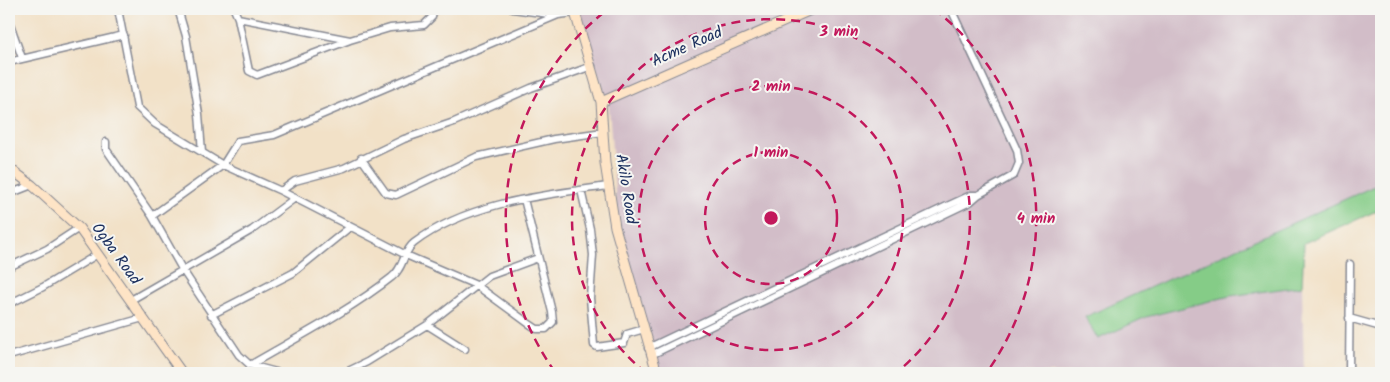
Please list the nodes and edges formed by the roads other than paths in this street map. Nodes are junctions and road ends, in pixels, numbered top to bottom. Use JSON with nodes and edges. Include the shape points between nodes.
{"nodes":[{"id":1,"x":118,"y":9,"type":"edge"},
{"id":2,"x":178,"y":9,"type":"edge"},
{"id":3,"x":234,"y":9,"type":"edge"},
{"id":4,"x":434,"y":9,"type":"edge"},
{"id":5,"x":513,"y":9,"type":"edge"},
{"id":6,"x":813,"y":9,"type":"edge"},
{"id":7,"x":951,"y":9,"type":"edge"},
{"id":8,"x":574,"y":11,"type":"edge"},
{"id":9,"x":558,"y":15,"type":"junction"},
{"id":10,"x":238,"y":18,"type":"junction"},
{"id":11,"x":9,"y":21,"type":"edge"},
{"id":12,"x":124,"y":35,"type":"junction"},
{"id":13,"x":350,"y":40,"type":"junction"},
{"id":14,"x":22,"y":58,"type":"junction"},
{"id":15,"x":9,"y":62,"type":"edge"},
{"id":16,"x":592,"y":66,"type":"junction"},
{"id":17,"x":600,"y":102,"type":"junction"},
{"id":18,"x":603,"y":132,"type":"junction"},
{"id":19,"x":106,"y":142,"type":"dead end"},
{"id":20,"x":202,"y":152,"type":"junction"},
{"id":21,"x":361,"y":158,"type":"junction"},
{"id":22,"x":223,"y":165,"type":"junction"},
{"id":23,"x":9,"y":168,"type":"edge"},
{"id":24,"x":32,"y":185,"type":"junction"},
{"id":25,"x":608,"y":186,"type":"junction"},
{"id":26,"x":581,"y":190,"type":"junction"},
{"id":27,"x":281,"y":191,"type":"junction"},
{"id":28,"x":9,"y":194,"type":"edge"},
{"id":29,"x":295,"y":198,"type":"junction"},
{"id":30,"x":524,"y":199,"type":"junction"},
{"id":31,"x":152,"y":216,"type":"junction"},
{"id":32,"x":350,"y":227,"type":"junction"},
{"id":33,"x":79,"y":228,"type":"junction"},
{"id":34,"x":98,"y":254,"type":"junction"},
{"id":35,"x":406,"y":255,"type":"junction"},
{"id":36,"x":538,"y":258,"type":"junction"},
{"id":37,"x":1350,"y":264,"type":"dead end"},
{"id":38,"x":9,"y":267,"type":"edge"},
{"id":39,"x":182,"y":270,"type":"junction"},
{"id":40,"x":476,"y":285,"type":"junction"},
{"id":41,"x":131,"y":300,"type":"junction"},
{"id":42,"x":9,"y":304,"type":"edge"},
{"id":43,"x":211,"y":315,"type":"junction"},
{"id":44,"x":143,"y":318,"type":"junction"},
{"id":45,"x":1349,"y":318,"type":"junction"},
{"id":46,"x":427,"y":324,"type":"junction"},
{"id":47,"x":1381,"y":327,"type":"edge"},
{"id":48,"x":644,"y":329,"type":"junction"},
{"id":49,"x":466,"y":349,"type":"dead end"},
{"id":50,"x":650,"y":352,"type":"junction"},
{"id":51,"x":9,"y":356,"type":"edge"},
{"id":52,"x":250,"y":365,"type":"junction"},
{"id":53,"x":182,"y":373,"type":"edge"},
{"id":54,"x":280,"y":373,"type":"edge"},
{"id":55,"x":344,"y":373,"type":"edge"},
{"id":56,"x":657,"y":373,"type":"edge"},
{"id":57,"x":1349,"y":373,"type":"edge"}],
"edges":[{"from":1,"to":12,"type":"street"},
{"from":2,"to":20,"type":"street","via":[[188,45]]},
{"from":3,"to":10,"type":"street"},
{"from":4,"to":13,"type":"street","via":[[432,17],[424,25],[390,28]]},
{"from":5,"to":9,"type":"street"},
{"from":6,"to":17,"type":"street","name":"Acme Road"},
{"from":7,"to":50,"type":"street","via":[[1011,137],[1019,162],[1014,175],[978,195],[975,200],[949,209]]},
{"from":8,"to":9,"type":"street"},
{"from":8,"to":16,"type":"street","name":"Akilo Road"},
{"from":9,"to":22,"type":"street","via":[[274,135],[238,141]]},
{"from":10,"to":13,"type":"street"},
{"from":10,"to":13,"type":"street","via":[[249,71],[257,75]]},
{"from":11,"to":14,"type":"street"},
{"from":12,"to":14,"type":"street"},
{"from":12,"to":20,"type":"street","via":[[137,107],[155,124]]},
{"from":14,"to":15,"type":"street"},
{"from":16,"to":17,"type":"street","name":"Akilo Road"},
{"from":16,"to":21,"type":"street"},
{"from":17,"to":18,"type":"street","name":"Akilo Road"},
{"from":18,"to":21,"type":"street","via":[[554,139],[476,157],[396,196],[386,193]]},
{"from":18,"to":25,"type":"street","name":"Akilo Road"},
{"from":19,"to":31,"type":"street","via":[[106,149]]},
{"from":20,"to":22,"type":"street"},
{"from":21,"to":27,"type":"street","via":[[344,168],[296,181]]},
{"from":22,"to":27,"type":"street"},
{"from":22,"to":31,"type":"street"},
{"from":23,"to":24,"type":"street","name":"Ogba Road"},
{"from":24,"to":28,"type":"street"},
{"from":24,"to":33,"type":"street","name":"Ogba Road"},
{"from":25,"to":26,"type":"street"},
{"from":25,"to":48,"type":"street","name":"Akilo Road","via":[[615,227]]},
{"from":26,"to":30,"type":"street"},
{"from":26,"to":48,"type":"street","via":[[593,255],[590,298],[594,345],[621,344],[627,334]]},
{"from":27,"to":29,"type":"street"},
{"from":29,"to":32,"type":"street"},
{"from":29,"to":39,"type":"street","via":[[252,230]]},
{"from":30,"to":35,"type":"street","via":[[458,219],[415,242]]},
{"from":30,"to":36,"type":"street"},
{"from":31,"to":39,"type":"street"},
{"from":32,"to":35,"type":"street"},
{"from":32,"to":43,"type":"street","via":[[293,273]]},
{"from":33,"to":34,"type":"street","name":"Ogba Road"},
{"from":33,"to":38,"type":"street","via":[[47,249]]},
{"from":34,"to":41,"type":"street","name":"Ogba Road"},
{"from":34,"to":42,"type":"street"},
{"from":35,"to":40,"type":"street"},
{"from":35,"to":52,"type":"street","via":[[402,266],[392,277]]},
{"from":36,"to":40,"type":"street","via":[[489,276]]},
{"from":36,"to":40,"type":"street","via":[[552,312],[553,322],[549,328],[537,329]]},
{"from":37,"to":45,"type":"street"},
{"from":39,"to":41,"type":"street"},
{"from":39,"to":43,"type":"street"},
{"from":40,"to":46,"type":"street"},
{"from":41,"to":44,"type":"street","name":"Ogba Road"},
{"from":43,"to":52,"type":"street","via":[[239,355]]},
{"from":44,"to":51,"type":"street"},
{"from":44,"to":53,"type":"street","name":"Ogba Road"},
{"from":45,"to":47,"type":"street"},
{"from":45,"to":57,"type":"street"},
{"from":46,"to":49,"type":"street"},
{"from":46,"to":55,"type":"street"},
{"from":48,"to":50,"type":"street","name":"Akilo Road"},
{"from":50,"to":56,"type":"street","name":"Akilo Road"},
{"from":52,"to":54,"type":"street"}]}
